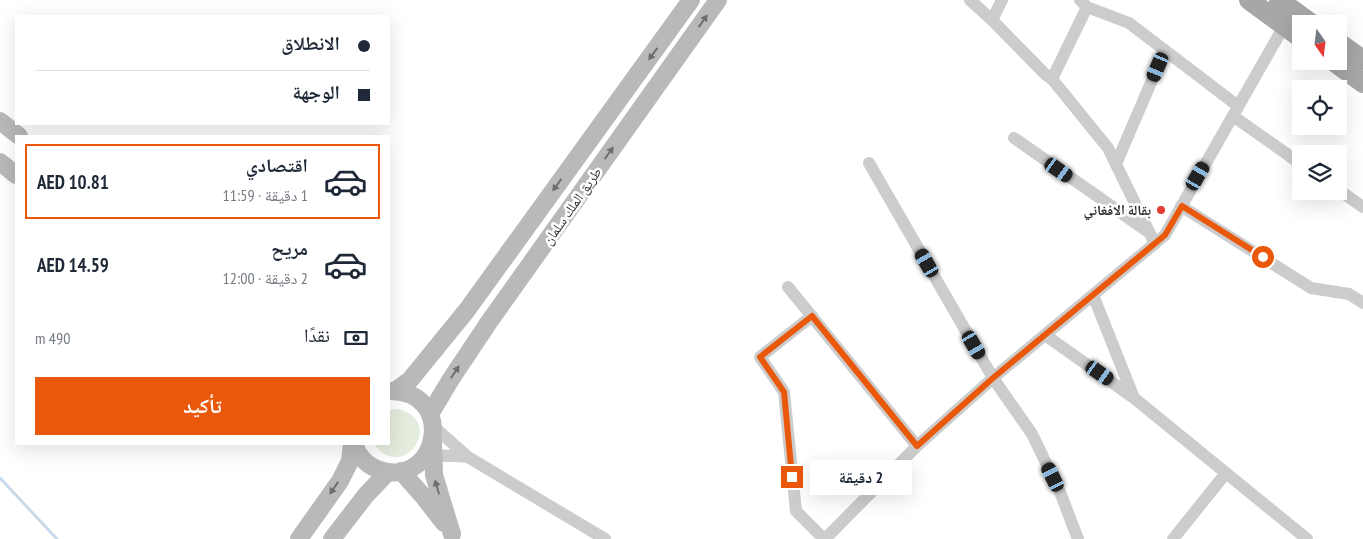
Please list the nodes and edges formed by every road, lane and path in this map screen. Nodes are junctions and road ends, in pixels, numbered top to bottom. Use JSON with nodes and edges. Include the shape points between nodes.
{"nodes":[{"id":1,"x":691,"y":0,"type":"edge"},
{"id":2,"x":718,"y":0,"type":"edge"},
{"id":3,"x":970,"y":0,"type":"edge"},
{"id":4,"x":1002,"y":0,"type":"edge"},
{"id":5,"x":1249,"y":0,"type":"edge"},
{"id":6,"x":1279,"y":0,"type":"edge"},
{"id":7,"x":1084,"y":3,"type":"edge"},
{"id":8,"x":1300,"y":15,"type":"edge"},
{"id":9,"x":992,"y":20,"type":"junction"},
{"id":10,"x":1284,"y":26,"type":"junction"},
{"id":11,"x":1292,"y":32,"type":"edge"},
{"id":12,"x":1348,"y":49,"type":"edge"},
{"id":13,"x":1165,"y":50,"type":"junction"},
{"id":14,"x":1363,"y":60,"type":"edge"},
{"id":15,"x":1345,"y":70,"type":"edge"},
{"id":16,"x":1052,"y":79,"type":"junction"},
{"id":17,"x":1363,"y":83,"type":"edge"},
{"id":18,"x":1236,"y":111,"type":"junction"},
{"id":19,"x":0,"y":121,"type":"edge"},
{"id":20,"x":18,"y":135,"type":"edge"},
{"id":21,"x":1014,"y":138,"type":"dead end"},
{"id":22,"x":1292,"y":157,"type":"edge"},
{"id":23,"x":0,"y":162,"type":"edge"},
{"id":24,"x":869,"y":163,"type":"dead end"},
{"id":25,"x":1116,"y":164,"type":"junction"},
{"id":26,"x":15,"y":174,"type":"edge"},
{"id":27,"x":1347,"y":196,"type":"edge"},
{"id":28,"x":1182,"y":206,"type":"junction"},
{"id":29,"x":1363,"y":207,"type":"edge"},
{"id":30,"x":1149,"y":232,"type":"junction"},
{"id":31,"x":1154,"y":244,"type":"junction"},
{"id":32,"x":788,"y":286,"type":"dead end"},
{"id":33,"x":1092,"y":295,"type":"junction"},
{"id":34,"x":1363,"y":303,"type":"edge"},
{"id":35,"x":812,"y":316,"type":"junction"},
{"id":36,"x":1045,"y":335,"type":"junction"},
{"id":37,"x":993,"y":378,"type":"junction"},
{"id":38,"x":392,"y":391,"type":"edge"},
{"id":39,"x":1134,"y":398,"type":"junction"},
{"id":40,"x":432,"y":426,"type":"junction"},
{"id":41,"x":353,"y":445,"type":"edge"},
{"id":42,"x":354,"y":445,"type":"edge"},
{"id":43,"x":917,"y":446,"type":"junction"},
{"id":44,"x":468,"y":457,"type":"junction"},
{"id":45,"x":428,"y":458,"type":"junction"},
{"id":46,"x":395,"y":472,"type":"junction"},
{"id":47,"x":1226,"y":473,"type":"junction"},
{"id":48,"x":454,"y":536,"type":"edge"},
{"id":49,"x":299,"y":539,"type":"edge"},
{"id":50,"x":332,"y":539,"type":"edge"},
{"id":51,"x":605,"y":539,"type":"edge"},
{"id":52,"x":825,"y":539,"type":"edge"},
{"id":53,"x":1078,"y":539,"type":"edge"},
{"id":54,"x":1173,"y":539,"type":"edge"},
{"id":55,"x":1307,"y":539,"type":"edge"}],
"edges":[{"from":1,"to":38,"type":"main road","name":"طريق الملك سلمان","one_way":true,"via":[[467,310],[410,380]]},
{"from":40,"to":2,"type":"main road","name":"طريق الملك سلمان","one_way":true,"via":[[451,379],[489,322]]},
{"from":3,"to":9,"type":"street"},
{"from":4,"to":9,"type":"street"},
{"from":5,"to":10,"type":"main road"},
{"from":6,"to":8,"type":"main road"},
{"from":7,"to":13,"type":"street","via":[[1129,23]]},
{"from":7,"to":16,"type":"street"},
{"from":9,"to":16,"type":"street"},
{"from":10,"to":11,"type":"main road"},
{"from":10,"to":18,"type":"street"},
{"from":12,"to":14,"type":"main road"},
{"from":13,"to":18,"type":"street"},
{"from":13,"to":25,"type":"street"},
{"from":15,"to":17,"type":"main road"},
{"from":16,"to":25,"type":"street","via":[[1108,148]]},
{"from":18,"to":22,"type":"street"},
{"from":18,"to":28,"type":"street"},
{"from":19,"to":20,"type":"main road"},
{"from":21,"to":30,"type":"street"},
{"from":23,"to":26,"type":"main road"},
{"from":24,"to":37,"type":"street"},
{"from":25,"to":30,"type":"street"},
{"from":27,"to":29,"type":"street"},
{"from":28,"to":31,"type":"street","via":[[1165,235]]},
{"from":28,"to":34,"type":"street","via":[[1311,288],[1348,294]]},
{"from":30,"to":31,"type":"street"},
{"from":31,"to":33,"type":"street"},
{"from":32,"to":35,"type":"street"},
{"from":33,"to":36,"type":"street"},
{"from":33,"to":39,"type":"street"},
{"from":35,"to":43,"type":"street"},
{"from":35,"to":52,"type":"street","via":[[760,357],[784,392],[796,511]]},
{"from":36,"to":37,"type":"street"},
{"from":36,"to":39,"type":"street"},
{"from":37,"to":43,"type":"street"},
{"from":37,"to":53,"type":"street","via":[[1032,434]]},
{"from":38,"to":40,"type":"main road","via":[[406,393],[424,405]]},
{"from":39,"to":47,"type":"street"},
{"from":40,"to":44,"type":"street"},
{"from":40,"to":45,"type":"main road","name":"طريق الملك سلمان"},
{"from":41,"to":49,"type":"main road","one_way":true,"via":[[350,462],[340,481]]},
{"from":42,"to":46,"type":"main road","via":[[366,462],[376,469]]},
{"from":43,"to":52,"type":"street"},
{"from":44,"to":45,"type":"street"},
{"from":44,"to":51,"type":"street"},
{"from":45,"to":46,"type":"main road"},
{"from":48,"to":45,"type":"main road","one_way":true},
{"from":46,"to":48,"type":"main road","via":[[423,496]]},
{"from":46,"to":50,"type":"main road","via":[[366,495]]},
{"from":47,"to":54,"type":"street"},
{"from":47,"to":55,"type":"street"}]}
